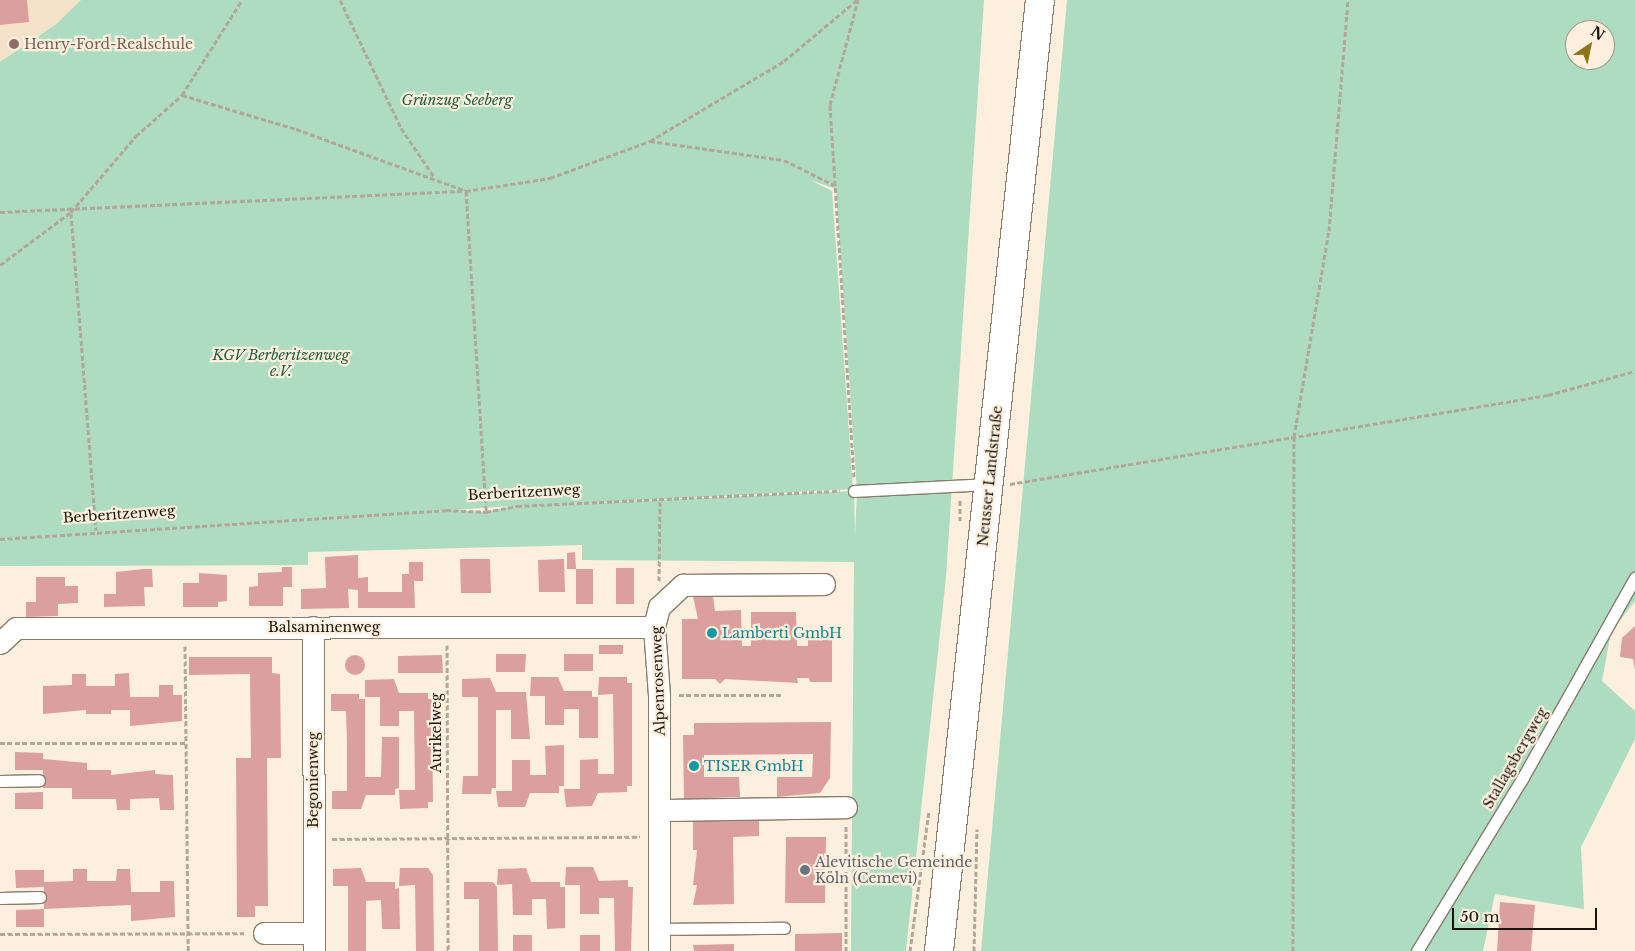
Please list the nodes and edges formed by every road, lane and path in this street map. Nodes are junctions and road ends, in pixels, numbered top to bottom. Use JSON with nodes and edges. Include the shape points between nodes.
{"nodes":[{"id":1,"x":242,"y":0,"type":"edge"},
{"id":2,"x":340,"y":0,"type":"edge"},
{"id":3,"x":857,"y":0,"type":"edge"},
{"id":4,"x":1040,"y":0,"type":"edge"},
{"id":5,"x":1348,"y":0,"type":"edge"},
{"id":6,"x":182,"y":95,"type":"junction"},
{"id":7,"x":650,"y":141,"type":"junction"},
{"id":8,"x":435,"y":178,"type":"junction"},
{"id":9,"x":835,"y":185,"type":"junction"},
{"id":10,"x":466,"y":191,"type":"junction"},
{"id":11,"x":0,"y":212,"type":"edge"},
{"id":12,"x":71,"y":212,"type":"junction"},
{"id":13,"x":0,"y":265,"type":"edge"},
{"id":14,"x":1635,"y":371,"type":"edge"},
{"id":15,"x":1294,"y":437,"type":"junction"},
{"id":16,"x":989,"y":484,"type":"junction"},
{"id":17,"x":854,"y":491,"type":"junction"},
{"id":18,"x":660,"y":502,"type":"junction"},
{"id":19,"x":486,"y":512,"type":"junction"},
{"id":20,"x":96,"y":530,"type":"junction"},
{"id":21,"x":0,"y":539,"type":"edge"},
{"id":22,"x":1635,"y":578,"type":"edge"},
{"id":23,"x":824,"y":584,"type":"dead end"},
{"id":24,"x":657,"y":617,"type":"junction"},
{"id":25,"x":313,"y":627,"type":"junction"},
{"id":26,"x":447,"y":627,"type":"junction"},
{"id":27,"x":185,"y":628,"type":"junction"},
{"id":28,"x":0,"y":642,"type":"edge"},
{"id":29,"x":659,"y":695,"type":"junction"},
{"id":30,"x":783,"y":695,"type":"dead end"},
{"id":31,"x":0,"y":742,"type":"edge"},
{"id":32,"x":186,"y":742,"type":"junction"},
{"id":33,"x":39,"y":780,"type":"dead end"},
{"id":34,"x":0,"y":781,"type":"edge"},
{"id":35,"x":846,"y":807,"type":"joint"},
{"id":36,"x":660,"y":810,"type":"junction"},
{"id":37,"x":978,"y":817,"type":"dead end"},
{"id":38,"x":660,"y":837,"type":"junction"},
{"id":39,"x":448,"y":839,"type":"junction"},
{"id":40,"x":314,"y":840,"type":"junction"},
{"id":41,"x":40,"y":897,"type":"dead end"},
{"id":42,"x":0,"y":898,"type":"edge"},
{"id":43,"x":784,"y":928,"type":"dead end"},
{"id":44,"x":659,"y":929,"type":"junction"},
{"id":45,"x":264,"y":933,"type":"joint"},
{"id":46,"x":0,"y":934,"type":"edge"},
{"id":47,"x":188,"y":934,"type":"junction"},
{"id":48,"x":314,"y":942,"type":"edge"},
{"id":49,"x":188,"y":951,"type":"edge"},
{"id":50,"x":448,"y":951,"type":"edge"},
{"id":51,"x":659,"y":951,"type":"edge"},
{"id":52,"x":846,"y":951,"type":"edge"},
{"id":53,"x":939,"y":951,"type":"edge"},
{"id":54,"x":974,"y":951,"type":"edge"},
{"id":55,"x":1293,"y":951,"type":"edge"},
{"id":56,"x":1416,"y":951,"type":"edge"}],
"edges":[{"from":1,"to":6,"type":"path"},
{"from":2,"to":8,"type":"path","via":[[401,128]]},
{"from":3,"to":7,"type":"path","via":[[784,60]]},
{"from":3,"to":9,"type":"path","via":[[830,105]]},
{"from":4,"to":16,"type":"main road","name":"Neusser Landstraße"},
{"from":5,"to":15,"type":"path","via":[[1329,230]]},
{"from":6,"to":8,"type":"path","via":[[296,129]]},
{"from":6,"to":12,"type":"path","via":[[136,136]]},
{"from":7,"to":9,"type":"path","via":[[784,160]]},
{"from":7,"to":10,"type":"path","via":[[550,178]]},
{"from":8,"to":10,"type":"path"},
{"from":9,"to":17,"type":"path"},
{"from":10,"to":12,"type":"path"},
{"from":10,"to":19,"type":"path"},
{"from":11,"to":12,"type":"path"},
{"from":12,"to":13,"type":"path"},
{"from":12,"to":20,"type":"path"},
{"from":14,"to":15,"type":"path","via":[[1548,395]]},
{"from":15,"to":16,"type":"path","via":[[1014,484]]},
{"from":15,"to":55,"type":"path"},
{"from":16,"to":17,"type":"lane"},
{"from":16,"to":53,"type":"main road","name":"Neusser Landstraße"},
{"from":17,"to":18,"type":"path","name":"Berberitzenweg"},
{"from":18,"to":19,"type":"path","name":"Berberitzenweg","via":[[517,506]]},
{"from":18,"to":24,"type":"path"},
{"from":19,"to":20,"type":"path","name":"Berberitzenweg"},
{"from":20,"to":21,"type":"path","name":"Berberitzenweg"},
{"from":22,"to":56,"type":"lane","name":"Stallagsbergweg","via":[[1522,779]]},
{"from":23,"to":24,"type":"street","name":"Alpenrosenweg","via":[[683,585]]},
{"from":24,"to":26,"type":"street","name":"Balsaminenweg"},
{"from":24,"to":29,"type":"street","name":"Alpenrosenweg"},
{"from":25,"to":26,"type":"street","name":"Balsaminenweg"},
{"from":25,"to":27,"type":"street","name":"Balsaminenweg"},
{"from":25,"to":40,"type":"street","name":"Begonienweg"},
{"from":26,"to":39,"type":"path","name":"Aurikelweg"},
{"from":27,"to":28,"type":"street","name":"Balsaminenweg","via":[[16,628]]},
{"from":27,"to":32,"type":"path"},
{"from":29,"to":30,"type":"path"},
{"from":29,"to":36,"type":"street","name":"Alpenrosenweg"},
{"from":31,"to":32,"type":"path"},
{"from":32,"to":47,"type":"path"},
{"from":33,"to":34,"type":"lane"},
{"from":35,"to":36,"type":"street"},
{"from":35,"to":52,"type":"path"},
{"from":36,"to":38,"type":"street","name":"Alpenrosenweg"},
{"from":37,"to":54,"type":"path"},
{"from":38,"to":39,"type":"path"},
{"from":38,"to":44,"type":"street","name":"Alpenrosenweg"},
{"from":39,"to":40,"type":"path"},
{"from":39,"to":50,"type":"path","name":"Aurikelweg"},
{"from":40,"to":48,"type":"street","name":"Begonienweg"},
{"from":41,"to":42,"type":"lane"},
{"from":43,"to":44,"type":"lane"},
{"from":44,"to":51,"type":"street","name":"Alpenrosenweg"},
{"from":45,"to":47,"type":"path"},
{"from":45,"to":48,"type":"street","name":"Begonienweg"},
{"from":46,"to":47,"type":"path"},
{"from":47,"to":49,"type":"path"}]}
